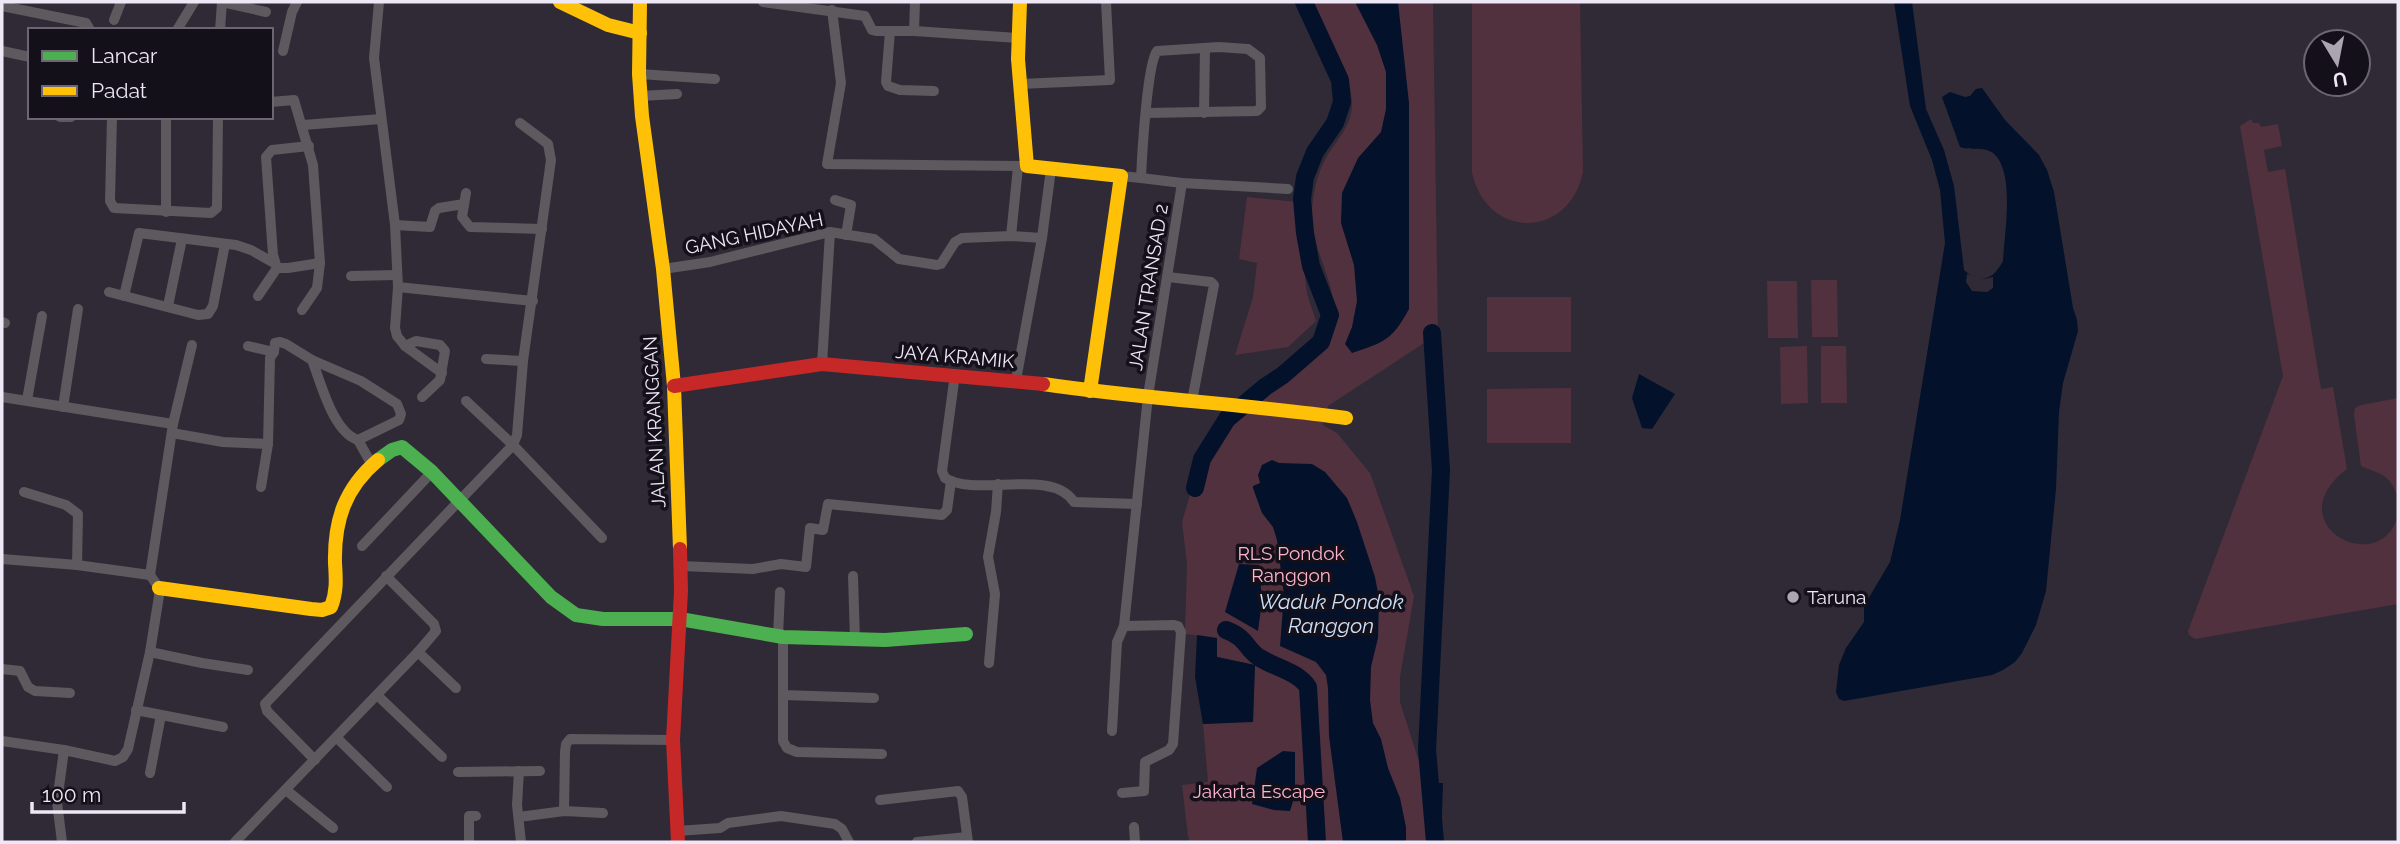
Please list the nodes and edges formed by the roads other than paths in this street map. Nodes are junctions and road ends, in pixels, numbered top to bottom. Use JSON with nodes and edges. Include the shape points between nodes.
{"nodes":[{"id":1,"x":121,"y":2,"type":"edge"},
{"id":2,"x":194,"y":2,"type":"edge"},
{"id":3,"x":222,"y":2,"type":"edge"},
{"id":4,"x":297,"y":2,"type":"edge"},
{"id":5,"x":379,"y":2,"type":"edge"},
{"id":6,"x":560,"y":2,"type":"edge"},
{"id":7,"x":640,"y":2,"type":"edge"},
{"id":8,"x":763,"y":2,"type":"edge"},
{"id":9,"x":853,"y":2,"type":"edge"},
{"id":10,"x":915,"y":2,"type":"edge"},
{"id":11,"x":1020,"y":2,"type":"edge"},
{"id":12,"x":1106,"y":2,"type":"edge"},
{"id":13,"x":2,"y":5,"type":"edge"},
{"id":14,"x":832,"y":10,"type":"junction"},
{"id":15,"x":266,"y":12,"type":"dead end"},
{"id":16,"x":850,"y":13,"type":"junction"},
{"id":17,"x":114,"y":20,"type":"dead end"},
{"id":18,"x":89,"y":28,"type":"edge"},
{"id":19,"x":178,"y":28,"type":"edge"},
{"id":20,"x":220,"y":28,"type":"edge"},
{"id":21,"x":890,"y":31,"type":"junction"},
{"id":22,"x":914,"y":31,"type":"junction"},
{"id":23,"x":640,"y":33,"type":"junction"},
{"id":24,"x":1018,"y":37,"type":"junction"},
{"id":25,"x":1205,"y":48,"type":"junction"},
{"id":26,"x":2,"y":51,"type":"edge"},
{"id":27,"x":283,"y":51,"type":"dead end"},
{"id":28,"x":28,"y":57,"type":"edge"},
{"id":29,"x":639,"y":74,"type":"junction"},
{"id":30,"x":715,"y":79,"type":"dead end"},
{"id":31,"x":1020,"y":84,"type":"junction"},
{"id":32,"x":934,"y":91,"type":"dead end"},
{"id":33,"x":677,"y":94,"type":"dead end"},
{"id":34,"x":640,"y":96,"type":"junction"},
{"id":35,"x":273,"y":102,"type":"edge"},
{"id":36,"x":1146,"y":113,"type":"junction"},
{"id":37,"x":1204,"y":113,"type":"junction"},
{"id":38,"x":112,"y":119,"type":"edge"},
{"id":39,"x":166,"y":119,"type":"edge"},
{"id":40,"x":218,"y":119,"type":"edge"},
{"id":41,"x":381,"y":119,"type":"junction"},
{"id":42,"x":520,"y":123,"type":"dead end"},
{"id":43,"x":303,"y":125,"type":"junction"},
{"id":44,"x":309,"y":146,"type":"junction"},
{"id":45,"x":1023,"y":167,"type":"junction"},
{"id":46,"x":1051,"y":169,"type":"junction"},
{"id":47,"x":1121,"y":176,"type":"junction"},
{"id":48,"x":1141,"y":178,"type":"junction"},
{"id":49,"x":1182,"y":183,"type":"junction"},
{"id":50,"x":1288,"y":189,"type":"dead end"},
{"id":51,"x":835,"y":200,"type":"dead end"},
{"id":52,"x":166,"y":212,"type":"junction"},
{"id":53,"x":395,"y":225,"type":"junction"},
{"id":54,"x":542,"y":229,"type":"junction"},
{"id":55,"x":830,"y":232,"type":"junction"},
{"id":56,"x":846,"y":234,"type":"junction"},
{"id":57,"x":1011,"y":236,"type":"junction"},
{"id":58,"x":1042,"y":238,"type":"junction"},
{"id":59,"x":182,"y":239,"type":"junction"},
{"id":60,"x":225,"y":244,"type":"junction"},
{"id":61,"x":320,"y":263,"type":"junction"},
{"id":62,"x":276,"y":265,"type":"junction"},
{"id":63,"x":663,"y":269,"type":"junction"},
{"id":64,"x":397,"y":275,"type":"junction"},
{"id":65,"x":351,"y":276,"type":"dead end"},
{"id":66,"x":1168,"y":277,"type":"junction"},
{"id":67,"x":398,"y":287,"type":"junction"},
{"id":68,"x":109,"y":292,"type":"dead end"},
{"id":69,"x":124,"y":296,"type":"junction"},
{"id":70,"x":258,"y":296,"type":"dead end"},
{"id":71,"x":533,"y":301,"type":"junction"},
{"id":72,"x":168,"y":306,"type":"junction"},
{"id":73,"x":78,"y":309,"type":"dead end"},
{"id":74,"x":302,"y":310,"type":"dead end"},
{"id":75,"x":42,"y":316,"type":"dead end"},
{"id":76,"x":192,"y":345,"type":"dead end"},
{"id":77,"x":248,"y":346,"type":"dead end"},
{"id":78,"x":405,"y":346,"type":"junction"},
{"id":79,"x":274,"y":352,"type":"junction"},
{"id":80,"x":486,"y":359,"type":"dead end"},
{"id":81,"x":312,"y":360,"type":"junction"},
{"id":82,"x":523,"y":361,"type":"junction"},
{"id":83,"x":822,"y":364,"type":"junction"},
{"id":84,"x":442,"y":373,"type":"junction"},
{"id":85,"x":955,"y":374,"type":"junction"},
{"id":86,"x":1016,"y":380,"type":"junction"},
{"id":87,"x":674,"y":386,"type":"junction"},
{"id":88,"x":1090,"y":391,"type":"junction"},
{"id":89,"x":1148,"y":396,"type":"junction"},
{"id":90,"x":2,"y":397,"type":"edge"},
{"id":91,"x":422,"y":397,"type":"dead end"},
{"id":92,"x":27,"y":400,"type":"junction"},
{"id":93,"x":466,"y":401,"type":"dead end"},
{"id":94,"x":1192,"y":401,"type":"junction"},
{"id":95,"x":63,"y":407,"type":"junction"},
{"id":96,"x":1346,"y":418,"type":"dead end"},
{"id":97,"x":172,"y":428,"type":"junction"},
{"id":98,"x":358,"y":440,"type":"junction"},
{"id":99,"x":268,"y":444,"type":"junction"},
{"id":100,"x":513,"y":445,"type":"junction"},
{"id":101,"x":372,"y":465,"type":"junction"},
{"id":102,"x":432,"y":472,"type":"junction"},
{"id":103,"x":951,"y":481,"type":"junction"},
{"id":104,"x":998,"y":484,"type":"junction"},
{"id":105,"x":261,"y":487,"type":"dead end"},
{"id":106,"x":24,"y":492,"type":"dead end"},
{"id":107,"x":461,"y":499,"type":"junction"},
{"id":108,"x":1137,"y":504,"type":"junction"},
{"id":109,"x":602,"y":538,"type":"dead end"},
{"id":110,"x":362,"y":545,"type":"dead end"},
{"id":111,"x":2,"y":559,"type":"edge"},
{"id":112,"x":77,"y":565,"type":"junction"},
{"id":113,"x":681,"y":566,"type":"junction"},
{"id":114,"x":150,"y":575,"type":"junction"},
{"id":115,"x":386,"y":576,"type":"junction"},
{"id":116,"x":853,"y":576,"type":"dead end"},
{"id":117,"x":159,"y":588,"type":"junction"},
{"id":118,"x":780,"y":592,"type":"dead end"},
{"id":119,"x":680,"y":619,"type":"junction"},
{"id":120,"x":1124,"y":626,"type":"junction"},
{"id":121,"x":966,"y":634,"type":"dead end"},
{"id":122,"x":781,"y":636,"type":"junction"},
{"id":123,"x":855,"y":640,"type":"junction"},
{"id":124,"x":150,"y":652,"type":"junction"},
{"id":125,"x":418,"y":652,"type":"junction"},
{"id":126,"x":989,"y":663,"type":"dead end"},
{"id":127,"x":2,"y":669,"type":"edge"},
{"id":128,"x":248,"y":670,"type":"dead end"},
{"id":129,"x":456,"y":688,"type":"dead end"},
{"id":130,"x":70,"y":693,"type":"dead end"},
{"id":131,"x":377,"y":695,"type":"junction"},
{"id":132,"x":783,"y":695,"type":"junction"},
{"id":133,"x":874,"y":698,"type":"dead end"},
{"id":134,"x":136,"y":710,"type":"junction"},
{"id":135,"x":161,"y":715,"type":"junction"},
{"id":136,"x":223,"y":727,"type":"dead end"},
{"id":137,"x":1112,"y":731,"type":"dead end"},
{"id":138,"x":337,"y":738,"type":"junction"},
{"id":139,"x":673,"y":740,"type":"junction"},
{"id":140,"x":2,"y":741,"type":"edge"},
{"id":141,"x":64,"y":750,"type":"junction"},
{"id":142,"x":881,"y":754,"type":"dead end"},
{"id":143,"x":442,"y":757,"type":"dead end"},
{"id":144,"x":315,"y":760,"type":"junction"},
{"id":145,"x":519,"y":771,"type":"junction"},
{"id":146,"x":540,"y":771,"type":"dead end"},
{"id":147,"x":458,"y":772,"type":"dead end"},
{"id":148,"x":150,"y":773,"type":"dead end"},
{"id":149,"x":387,"y":787,"type":"dead end"},
{"id":150,"x":286,"y":790,"type":"junction"},
{"id":151,"x":1122,"y":793,"type":"dead end"},
{"id":152,"x":880,"y":800,"type":"dead end"},
{"id":153,"x":564,"y":811,"type":"junction"},
{"id":154,"x":603,"y":813,"type":"dead end"},
{"id":155,"x":476,"y":816,"type":"dead end"},
{"id":156,"x":519,"y":817,"type":"junction"},
{"id":157,"x":1134,"y":827,"type":"dead end"},
{"id":158,"x":332,"y":828,"type":"dead end"},
{"id":159,"x":678,"y":837,"type":"edge"},
{"id":160,"x":968,"y":839,"type":"edge"},
{"id":161,"x":62,"y":842,"type":"edge"},
{"id":162,"x":235,"y":842,"type":"edge"},
{"id":163,"x":469,"y":842,"type":"edge"},
{"id":164,"x":521,"y":842,"type":"edge"},
{"id":165,"x":849,"y":842,"type":"edge"},
{"id":166,"x":916,"y":842,"type":"edge"},
{"id":167,"x":1135,"y":842,"type":"edge"}],
"edges":[{"from":1,"to":17,"type":"street"},
{"from":2,"to":19,"type":"street"},
{"from":3,"to":15,"type":"street"},
{"from":3,"to":20,"type":"street"},
{"from":4,"to":27,"type":"street"},
{"from":5,"to":41,"type":"street","via":[[373,58]]},
{"from":6,"to":23,"type":"street","via":[[608,25]]},
{"from":7,"to":23,"type":"street","name":"JALAN KRANGGAN"},
{"from":8,"to":14,"type":"street"},
{"from":9,"to":16,"type":"street"},
{"from":10,"to":22,"type":"street"},
{"from":11,"to":24,"type":"street"},
{"from":12,"to":31,"type":"street","via":[[1111,80]]},
{"from":13,"to":18,"type":"street","via":[[86,23]]},
{"from":14,"to":16,"type":"street"},
{"from":14,"to":45,"type":"street","via":[[841,83],[827,164]]},
{"from":16,"to":21,"type":"street","via":[[865,16],[872,30]]},
{"from":21,"to":22,"type":"street"},
{"from":21,"to":32,"type":"street","via":[[887,86]]},
{"from":22,"to":24,"type":"street"},
{"from":23,"to":29,"type":"street","name":"JALAN KRANGGAN"},
{"from":24,"to":31,"type":"street"},
{"from":25,"to":36,"type":"street","via":[[1154,54]]},
{"from":25,"to":37,"type":"street"},
{"from":25,"to":37,"type":"street","via":[[1248,49],[1257,54],[1261,107],[1257,111]]},
{"from":26,"to":28,"type":"street"},
{"from":29,"to":30,"type":"street"},
{"from":29,"to":34,"type":"street","name":"JALAN KRANGGAN"},
{"from":31,"to":45,"type":"street"},
{"from":33,"to":34,"type":"street"},
{"from":34,"to":63,"type":"street","name":"JALAN KRANGGAN"},
{"from":35,"to":43,"type":"street","via":[[294,100]]},
{"from":36,"to":37,"type":"street"},
{"from":36,"to":48,"type":"street"},
{"from":38,"to":52,"type":"street","via":[[111,204],[119,209]]},
{"from":39,"to":52,"type":"street"},
{"from":40,"to":52,"type":"street","via":[[217,208],[211,213]]},
{"from":41,"to":43,"type":"street"},
{"from":41,"to":53,"type":"street"},
{"from":42,"to":54,"type":"street","via":[[548,144],[551,160]]},
{"from":43,"to":44,"type":"street"},
{"from":44,"to":61,"type":"street"},
{"from":44,"to":62,"type":"street","via":[[272,150],[266,157]]},
{"from":45,"to":46,"type":"street"},
{"from":45,"to":57,"type":"street"},
{"from":46,"to":47,"type":"street"},
{"from":46,"to":58,"type":"street"},
{"from":47,"to":48,"type":"street"},
{"from":47,"to":88,"type":"street"},
{"from":48,"to":49,"type":"street"},
{"from":49,"to":50,"type":"street"},
{"from":49,"to":66,"type":"street","name":"JALAN TRANSAD 2"},
{"from":51,"to":56,"type":"street","via":[[851,205]]},
{"from":53,"to":54,"type":"street","via":[[430,227],[435,211],[465,199],[462,218],[470,227]]},
{"from":53,"to":64,"type":"street"},
{"from":54,"to":71,"type":"street"},
{"from":55,"to":56,"type":"street","name":"GANG HIDAYAH"},
{"from":55,"to":63,"type":"street","name":"GANG HIDAYAH"},
{"from":55,"to":83,"type":"street"},
{"from":56,"to":57,"type":"street","name":"GANG HIDAYAH","via":[[874,239],[899,258],[937,265],[962,238]]},
{"from":57,"to":58,"type":"street","name":"GANG HIDAYAH"},
{"from":58,"to":86,"type":"street"},
{"from":59,"to":60,"type":"street"},
{"from":59,"to":69,"type":"street","via":[[139,233]]},
{"from":59,"to":72,"type":"street"},
{"from":60,"to":62,"type":"street","via":[[251,250]]},
{"from":60,"to":72,"type":"street","via":[[208,314]]},
{"from":61,"to":62,"type":"street","via":[[288,268]]},
{"from":61,"to":74,"type":"street","via":[[317,288]]},
{"from":62,"to":70,"type":"street"},
{"from":63,"to":87,"type":"street","name":"JALAN KRANGGAN"},
{"from":64,"to":65,"type":"street"},
{"from":64,"to":67,"type":"street"},
{"from":66,"to":89,"type":"street","name":"JALAN TRANSAD 2"},
{"from":66,"to":94,"type":"street","via":[[1214,285]]},
{"from":67,"to":71,"type":"street"},
{"from":67,"to":78,"type":"street","via":[[395,328]]},
{"from":68,"to":69,"type":"street"},
{"from":69,"to":72,"type":"street"},
{"from":71,"to":82,"type":"street"},
{"from":73,"to":95,"type":"street"},
{"from":75,"to":92,"type":"street"},
{"from":76,"to":97,"type":"street"},
{"from":77,"to":79,"type":"street"},
{"from":78,"to":84,"type":"street"},
{"from":78,"to":84,"type":"street","via":[[416,341],[440,345],[445,351]]},
{"from":79,"to":81,"type":"street","via":[[275,343],[280,342]]},
{"from":79,"to":99,"type":"street","via":[[270,358]]},
{"from":80,"to":82,"type":"street"},
{"from":81,"to":98,"type":"street","via":[[342,429]]},
{"from":81,"to":98,"type":"street","via":[[397,404],[399,420]]},
{"from":82,"to":100,"type":"street"},
{"from":83,"to":85,"type":"street","name":"JAYA KRAMIK"},
{"from":83,"to":87,"type":"street","name":"JAYA KRAMIK"},
{"from":84,"to":91,"type":"street","via":[[436,386]]},
{"from":85,"to":86,"type":"street","name":"JAYA KRAMIK"},
{"from":85,"to":103,"type":"street","via":[[943,471]]},
{"from":86,"to":88,"type":"street","name":"JAYA KRAMIK"},
{"from":87,"to":113,"type":"street","name":"JALAN KRANGGAN"},
{"from":88,"to":89,"type":"street","name":"JAYA KRAMIK"},
{"from":89,"to":94,"type":"street","name":"JAYA KRAMIK"},
{"from":89,"to":108,"type":"street","name":"JALAN TRANSAD 2"},
{"from":90,"to":92,"type":"street"},
{"from":92,"to":95,"type":"street"},
{"from":93,"to":100,"type":"street"},
{"from":94,"to":96,"type":"street","name":"JAYA KRAMIK"},
{"from":95,"to":97,"type":"street"},
{"from":97,"to":99,"type":"street","via":[[223,442]]},
{"from":97,"to":114,"type":"street"},
{"from":98,"to":101,"type":"street"},
{"from":99,"to":105,"type":"street"},
{"from":100,"to":107,"type":"street"},
{"from":100,"to":109,"type":"street"},
{"from":101,"to":102,"type":"street","via":[[402,447]]},
{"from":101,"to":117,"type":"street","via":[[356,481],[337,518],[337,581],[331,607],[311,609]]},
{"from":102,"to":107,"type":"street"},
{"from":102,"to":110,"type":"street"},
{"from":103,"to":104,"type":"street"},
{"from":103,"to":113,"type":"street","via":[[947,510],[942,515],[828,504],[824,530],[810,528],[806,566]]},
{"from":104,"to":108,"type":"street","via":[[1059,489],[1074,502]]},
{"from":104,"to":126,"type":"street","via":[[988,557],[995,594]]},
{"from":106,"to":112,"type":"street","via":[[66,505],[78,514]]},
{"from":107,"to":115,"type":"street"},
{"from":107,"to":119,"type":"street","via":[[551,597],[576,615]]},
{"from":108,"to":120,"type":"street","name":"JALAN TRANSAD 2"},
{"from":111,"to":112,"type":"street"},
{"from":112,"to":114,"type":"street"},
{"from":113,"to":119,"type":"street","name":"JALAN KRANGGAN"},
{"from":114,"to":117,"type":"street"},
{"from":115,"to":125,"type":"street","via":[[436,627]]},
{"from":115,"to":144,"type":"street","via":[[265,704]]},
{"from":116,"to":123,"type":"street"},
{"from":117,"to":124,"type":"street"},
{"from":118,"to":122,"type":"street"},
{"from":119,"to":122,"type":"street"},
{"from":119,"to":139,"type":"street","name":"JALAN KRANGGAN"},
{"from":120,"to":137,"type":"street","name":"JALAN TRANSAD 2","via":[[1117,642]]},
{"from":120,"to":151,"type":"street","via":[[1174,625],[1181,632],[1173,744],[1169,751],[1145,762],[1144,791]]},
{"from":121,"to":123,"type":"street"},
{"from":122,"to":123,"type":"street"},
{"from":122,"to":132,"type":"street"},
{"from":124,"to":128,"type":"street"},
{"from":124,"to":134,"type":"street"},
{"from":125,"to":129,"type":"street"},
{"from":125,"to":131,"type":"street"},
{"from":127,"to":130,"type":"street","via":[[20,671],[35,691]]},
{"from":131,"to":138,"type":"street"},
{"from":131,"to":143,"type":"street"},
{"from":132,"to":133,"type":"street"},
{"from":132,"to":142,"type":"street","via":[[783,741],[790,750]]},
{"from":134,"to":135,"type":"street"},
{"from":134,"to":141,"type":"street","via":[[123,757],[102,760]]},
{"from":135,"to":136,"type":"street"},
{"from":135,"to":148,"type":"street"},
{"from":138,"to":144,"type":"street"},
{"from":138,"to":149,"type":"street"},
{"from":139,"to":153,"type":"street","via":[[570,739],[565,752]]},
{"from":139,"to":159,"type":"street","name":"JALAN KRANGGAN"},
{"from":140,"to":141,"type":"street"},
{"from":141,"to":161,"type":"street","via":[[57,802]]},
{"from":144,"to":150,"type":"street"},
{"from":145,"to":146,"type":"street"},
{"from":145,"to":147,"type":"street"},
{"from":145,"to":156,"type":"street"},
{"from":150,"to":158,"type":"street"},
{"from":150,"to":162,"type":"street"},
{"from":152,"to":160,"type":"street","via":[[958,791]]},
{"from":153,"to":154,"type":"street"},
{"from":153,"to":156,"type":"street"},
{"from":155,"to":163,"type":"street","via":[[469,816]]},
{"from":156,"to":164,"type":"street"},
{"from":157,"to":167,"type":"street"},
{"from":159,"to":165,"type":"street","via":[[728,822],[781,816],[835,824]]},
{"from":160,"to":166,"type":"street"}]}
